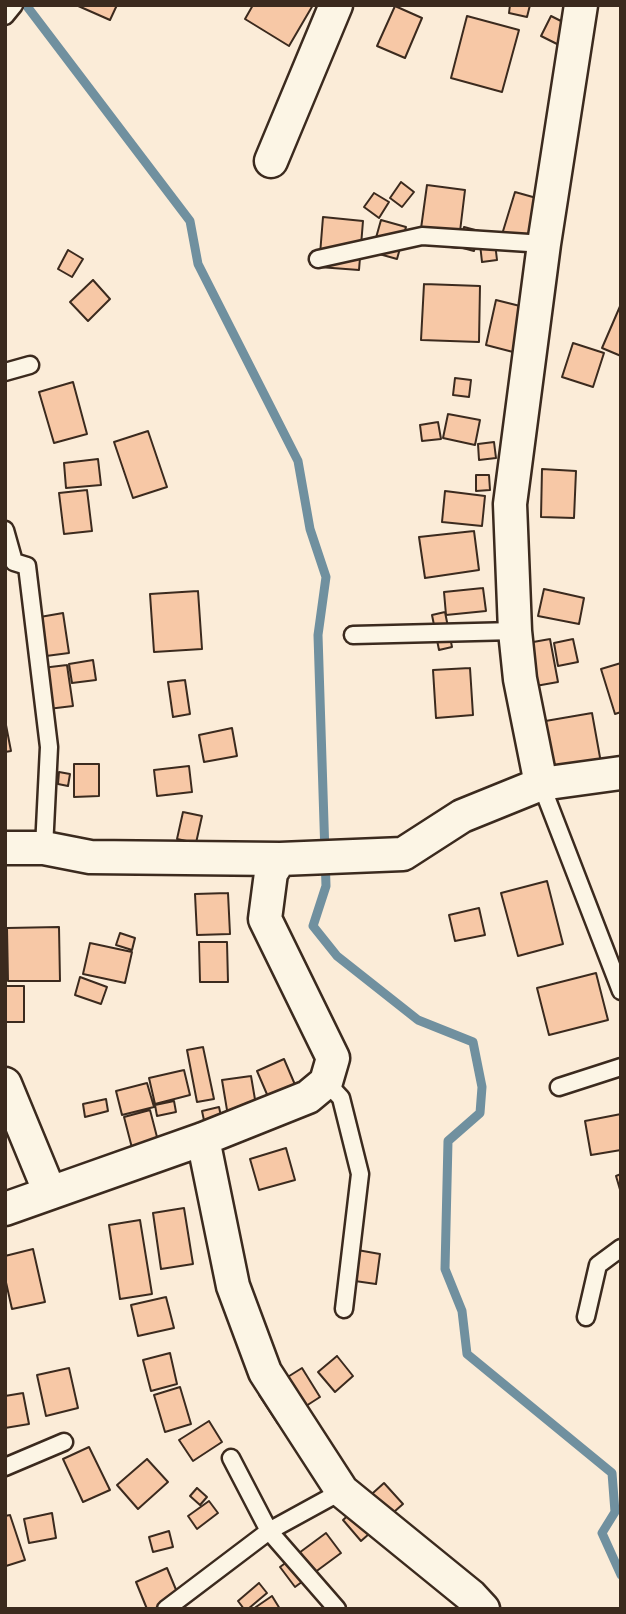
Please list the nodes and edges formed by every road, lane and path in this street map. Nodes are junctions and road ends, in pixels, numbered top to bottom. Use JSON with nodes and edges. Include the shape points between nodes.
{"nodes":[{"id":1,"x":14,"y":5,"type":"edge"},
{"id":2,"x":336,"y":5,"type":"edge"},
{"id":3,"x":581,"y":5,"type":"edge"},
{"id":4,"x":5,"y":16,"type":"edge"},
{"id":5,"x":271,"y":162,"type":"dead end"},
{"id":6,"x":544,"y":244,"type":"junction"},
{"id":7,"x":318,"y":259,"type":"dead end"},
{"id":8,"x":30,"y":365,"type":"dead end"},
{"id":9,"x":5,"y":372,"type":"edge"},
{"id":10,"x":5,"y":530,"type":"edge"},
{"id":11,"x":515,"y":631,"type":"junction"},
{"id":12,"x":353,"y":635,"type":"dead end"},
{"id":13,"x":621,"y":772,"type":"edge"},
{"id":14,"x":541,"y":784,"type":"junction"},
{"id":15,"x":5,"y":848,"type":"edge"},
{"id":16,"x":44,"y":848,"type":"junction"},
{"id":17,"x":309,"y":858,"type":"junction"},
{"id":18,"x":621,"y":991,"type":"edge"},
{"id":19,"x":621,"y":1067,"type":"edge"},
{"id":20,"x":326,"y":1082,"type":"junction"},
{"id":21,"x":5,"y":1084,"type":"edge"},
{"id":22,"x":559,"y":1087,"type":"dead end"},
{"id":23,"x":203,"y":1139,"type":"junction"},
{"id":24,"x":50,"y":1193,"type":"junction"},
{"id":25,"x":5,"y":1209,"type":"edge"},
{"id":26,"x":621,"y":1248,"type":"edge"},
{"id":27,"x":344,"y":1309,"type":"dead end"},
{"id":28,"x":586,"y":1317,"type":"dead end"},
{"id":29,"x":64,"y":1442,"type":"dead end"},
{"id":30,"x":231,"y":1458,"type":"dead end"},
{"id":31,"x":5,"y":1467,"type":"edge"},
{"id":32,"x":342,"y":1491,"type":"junction"},
{"id":33,"x":269,"y":1531,"type":"junction"},
{"id":34,"x":166,"y":1609,"type":"edge"},
{"id":35,"x":337,"y":1609,"type":"edge"},
{"id":36,"x":483,"y":1609,"type":"edge"}],
"edges":[{"from":1,"to":4,"type":"lane"},
{"from":2,"to":5,"type":"street"},
{"from":3,"to":6,"type":"street"},
{"from":6,"to":7,"type":"lane","via":[[422,236]]},
{"from":6,"to":11,"type":"street","via":[[510,503]]},
{"from":8,"to":9,"type":"lane"},
{"from":10,"to":16,"type":"lane","via":[[14,562],[27,566],[45,708],[49,747]]},
{"from":11,"to":12,"type":"lane"},
{"from":11,"to":14,"type":"street"},
{"from":13,"to":14,"type":"street"},
{"from":14,"to":17,"type":"street","via":[[462,816],[403,854]]},
{"from":14,"to":18,"type":"lane"},
{"from":15,"to":16,"type":"street"},
{"from":16,"to":17,"type":"street","via":[[90,856]]},
{"from":17,"to":20,"type":"street","via":[[271,873],[265,919],[333,1058]]},
{"from":19,"to":22,"type":"lane"},
{"from":20,"to":23,"type":"street","via":[[308,1097]]},
{"from":20,"to":27,"type":"lane","via":[[341,1098],[360,1174]]},
{"from":21,"to":24,"type":"street"},
{"from":23,"to":24,"type":"street"},
{"from":23,"to":32,"type":"street","via":[[233,1286],[265,1372]]},
{"from":24,"to":25,"type":"street"},
{"from":26,"to":28,"type":"lane","via":[[598,1265]]},
{"from":29,"to":31,"type":"lane"},
{"from":30,"to":33,"type":"lane"},
{"from":32,"to":33,"type":"lane"},
{"from":32,"to":36,"type":"street"},
{"from":33,"to":34,"type":"lane"},
{"from":33,"to":35,"type":"lane"}]}
